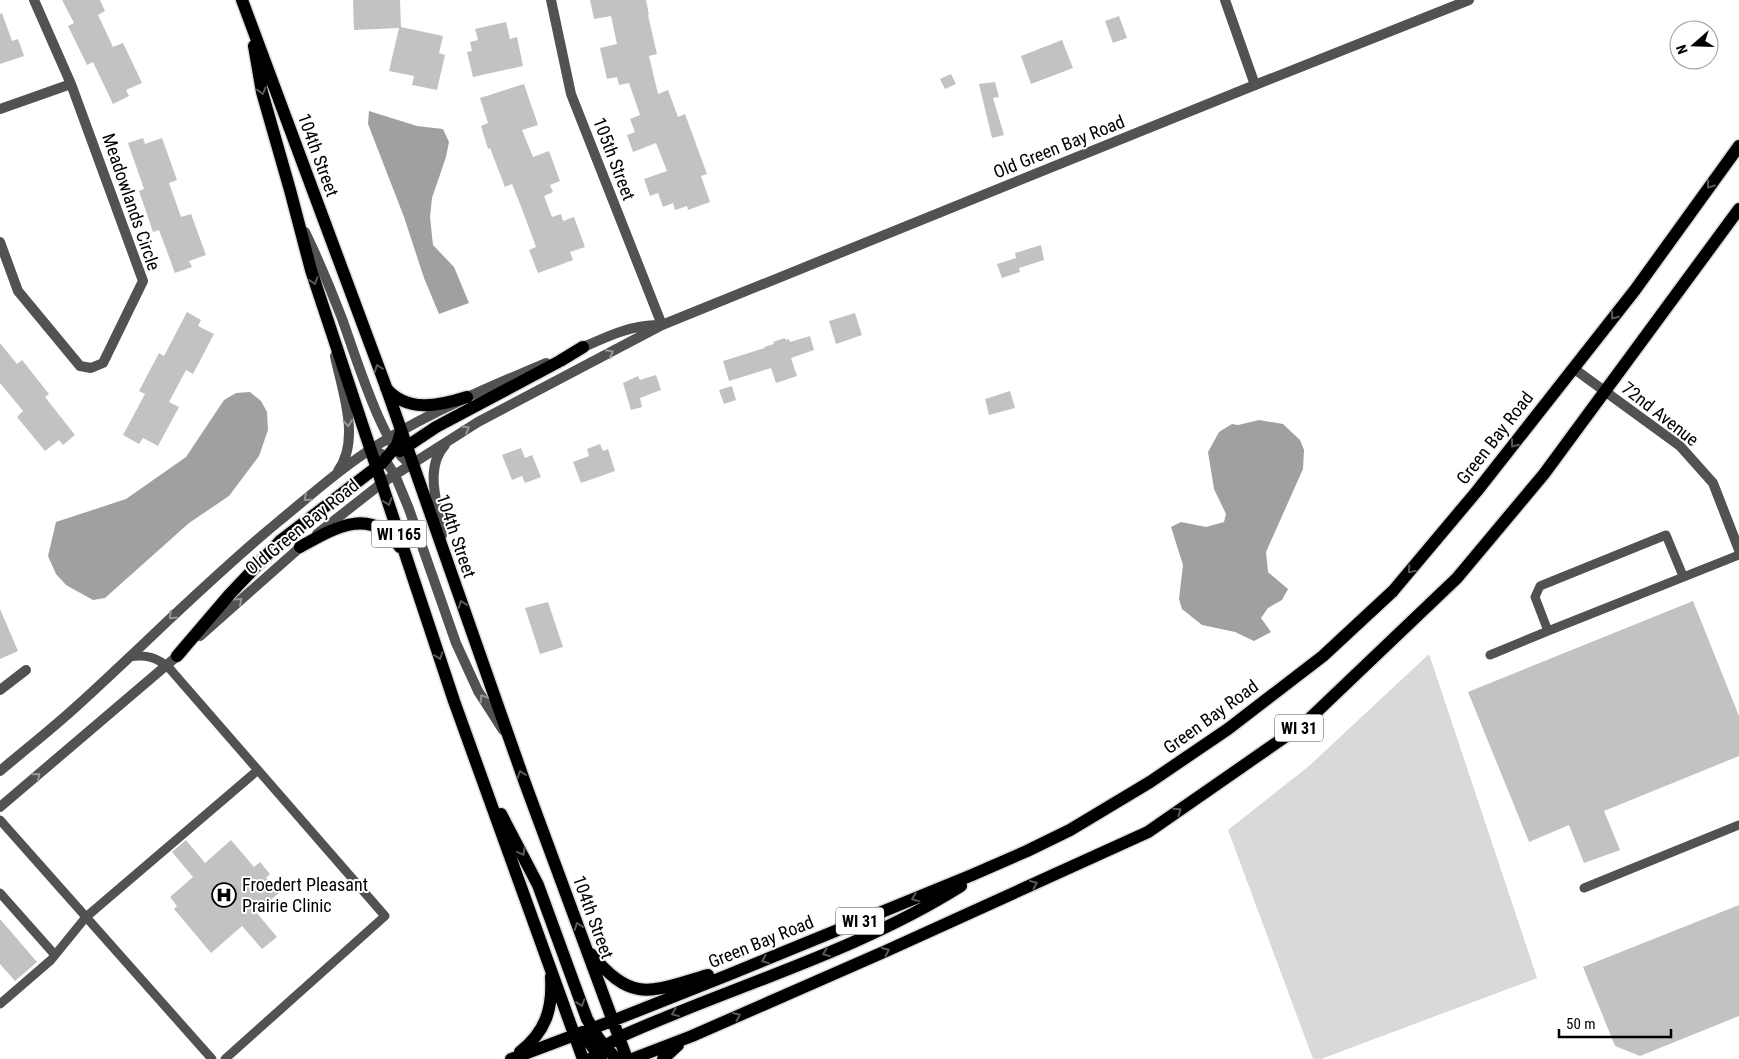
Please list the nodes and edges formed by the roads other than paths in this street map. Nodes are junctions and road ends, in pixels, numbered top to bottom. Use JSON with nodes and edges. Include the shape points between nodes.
{"nodes":[{"id":1,"x":34,"y":0,"type":"edge"},
{"id":2,"x":242,"y":0,"type":"edge"},
{"id":3,"x":551,"y":0,"type":"edge"},
{"id":4,"x":1225,"y":0,"type":"edge"},
{"id":5,"x":1469,"y":0,"type":"edge"},
{"id":6,"x":251,"y":26,"type":"junction"},
{"id":7,"x":72,"y":84,"type":"junction"},
{"id":8,"x":1255,"y":85,"type":"junction"},
{"id":9,"x":0,"y":109,"type":"edge"},
{"id":10,"x":1739,"y":146,"type":"edge"},
{"id":11,"x":295,"y":209,"type":"junction"},
{"id":12,"x":1739,"y":210,"type":"edge"},
{"id":13,"x":0,"y":242,"type":"edge"},
{"id":14,"x":329,"y":324,"type":"junction"},
{"id":15,"x":662,"y":325,"type":"junction"},
{"id":16,"x":583,"y":347,"type":"junction"},
{"id":17,"x":1573,"y":368,"type":"junction"},
{"id":18,"x":386,"y":387,"type":"junction"},
{"id":19,"x":1606,"y":392,"type":"junction"},
{"id":20,"x":467,"y":397,"type":"junction"},
{"id":21,"x":401,"y":431,"type":"junction"},
{"id":22,"x":450,"y":439,"type":"junction"},
{"id":23,"x":397,"y":446,"type":"junction"},
{"id":24,"x":370,"y":450,"type":"junction"},
{"id":25,"x":384,"y":463,"type":"junction"},
{"id":26,"x":412,"y":464,"type":"junction"},
{"id":27,"x":395,"y":475,"type":"junction"},
{"id":28,"x":333,"y":478,"type":"junction"},
{"id":29,"x":382,"y":483,"type":"junction"},
{"id":30,"x":300,"y":547,"type":"junction"},
{"id":31,"x":1739,"y":550,"type":"edge"},
{"id":32,"x":443,"y":551,"type":"junction"},
{"id":33,"x":406,"y":555,"type":"junction"},
{"id":34,"x":1739,"y":555,"type":"edge"},
{"id":35,"x":1684,"y":576,"type":"junction"},
{"id":36,"x":1548,"y":631,"type":"junction"},
{"id":37,"x":1490,"y":655,"type":"dead end"},
{"id":38,"x":177,"y":656,"type":"junction"},
{"id":39,"x":129,"y":657,"type":"junction"},
{"id":40,"x":166,"y":665,"type":"junction"},
{"id":41,"x":26,"y":670,"type":"dead end"},
{"id":42,"x":0,"y":690,"type":"edge"},
{"id":43,"x":509,"y":739,"type":"junction"},
{"id":44,"x":258,"y":770,"type":"junction"},
{"id":45,"x":0,"y":771,"type":"edge"},
{"id":46,"x":482,"y":778,"type":"junction"},
{"id":47,"x":0,"y":807,"type":"edge"},
{"id":48,"x":0,"y":820,"type":"edge"},
{"id":49,"x":1739,"y":825,"type":"edge"},
{"id":50,"x":993,"y":866,"type":"junction"},
{"id":51,"x":1584,"y":888,"type":"dead end"},
{"id":52,"x":0,"y":892,"type":"edge"},
{"id":53,"x":86,"y":917,"type":"junction"},
{"id":54,"x":586,"y":947,"type":"junction"},
{"id":55,"x":55,"y":955,"type":"junction"},
{"id":56,"x":550,"y":968,"type":"junction"},
{"id":57,"x":728,"y":975,"type":"junction"},
{"id":58,"x":2,"y":998,"type":"edge"},
{"id":59,"x":612,"y":1021,"type":"junction"},
{"id":60,"x":592,"y":1028,"type":"junction"},
{"id":61,"x":575,"y":1034,"type":"junction"},
{"id":62,"x":692,"y":1036,"type":"junction"},
{"id":63,"x":618,"y":1037,"type":"junction"},
{"id":64,"x":592,"y":1053,"type":"edge"},
{"id":65,"x":212,"y":1059,"type":"edge"},
{"id":66,"x":225,"y":1059,"type":"edge"},
{"id":67,"x":511,"y":1059,"type":"edge"},
{"id":68,"x":616,"y":1059,"type":"edge"},
{"id":69,"x":627,"y":1059,"type":"edge"},
{"id":70,"x":632,"y":1059,"type":"edge"},
{"id":71,"x":663,"y":1059,"type":"edge"}],
"edges":[{"from":1,"to":7,"type":"street","name":"Meadowlands Circle"},
{"from":2,"to":6,"type":"main road","name":"104th Street","number":"WI 165"},
{"from":3,"to":15,"type":"street","name":"105th Street","via":[[571,94]]},
{"from":4,"to":8,"type":"street"},
{"from":5,"to":8,"type":"street","name":"Old Green Bay Road"},
{"from":6,"to":11,"type":"main road","name":"104th Street","number":"WI 165","one_way":true,"via":[[258,75]]},
{"from":18,"to":6,"type":"main road","name":"104th Street","number":"WI 165","one_way":true},
{"from":7,"to":9,"type":"street"},
{"from":7,"to":13,"type":"street","name":"Meadowlands Circle","via":[[143,281],[103,363],[90,368],[80,366],[18,291]]},
{"from":8,"to":15,"type":"street","name":"Old Green Bay Road"},
{"from":10,"to":17,"type":"main road","name":"Green Bay Road","number":"WI 31","one_way":true,"via":[[1635,290]]},
{"from":11,"to":14,"type":"main road","name":"104th Street","number":"WI 165","one_way":true},
{"from":11,"to":23,"type":"street","via":[[327,282],[374,406]]},
{"from":12,"to":19,"type":"main road","number":"WI 31"},
{"from":14,"to":24,"type":"main road","name":"104th Street","number":"WI 165"},
{"from":14,"to":28,"type":"street","one_way":true,"via":[[349,437],[344,461]]},
{"from":15,"to":16,"type":"street","name":"Old Green Bay Road","via":[[636,327]]},
{"from":22,"to":15,"type":"street","name":"Old Green Bay Road","one_way":true},
{"from":16,"to":20,"type":"street","name":"Old Green Bay Road"},
{"from":16,"to":23,"type":"main road"},
{"from":17,"to":19,"type":"street","name":"72nd Avenue"},
{"from":17,"to":50,"type":"main road","name":"Green Bay Road","number":"WI 31","one_way":true,"via":[[1477,491],[1393,591],[1323,656],[1228,729],[1150,782],[1070,830]]},
{"from":18,"to":20,"type":"main road","via":[[396,398],[414,405],[438,405]]},
{"from":18,"to":21,"type":"main road","name":"104th Street","number":"WI 165"},
{"from":19,"to":31,"type":"street","name":"72nd Avenue","via":[[1680,446],[1713,483]]},
{"from":62,"to":19,"type":"main road","number":"WI 31","one_way":true,"via":[[1148,832],[1305,724],[1457,578],[1544,474]]},
{"from":20,"to":21,"type":"street","name":"Old Green Bay Road"},
{"from":21,"to":23,"type":"main road","name":"104th Street","number":"WI 165"},
{"from":22,"to":26,"type":"street","name":"Old Green Bay Road"},
{"from":22,"to":32,"type":"street","via":[[438,454],[434,471]]},
{"from":23,"to":24,"type":"street","name":"Old Green Bay Road"},
{"from":23,"to":25,"type":"main road"},
{"from":23,"to":26,"type":"main road","name":"104th Street","number":"WI 165"},
{"from":24,"to":25,"type":"main road","name":"104th Street","number":"WI 165"},
{"from":24,"to":28,"type":"street","name":"Old Green Bay Road"},
{"from":25,"to":27,"type":"street"},
{"from":25,"to":29,"type":"main road","name":"104th Street","number":"WI 165"},
{"from":25,"to":38,"type":"main road","via":[[280,541]]},
{"from":26,"to":27,"type":"street","name":"Old Green Bay Road"},
{"from":26,"to":32,"type":"main road","name":"104th Street","number":"WI 165"},
{"from":27,"to":29,"type":"street","name":"Old Green Bay Road"},
{"from":43,"to":27,"type":"street","one_way":true,"via":[[478,691],[456,643]]},
{"from":28,"to":39,"type":"street","name":"Old Green Bay Road","one_way":true,"via":[[234,560]]},
{"from":29,"to":30,"type":"street","name":"Old Green Bay Road"},
{"from":29,"to":33,"type":"main road","name":"104th Street","number":"WI 165","one_way":true},
{"from":30,"to":33,"type":"main road","via":[[338,526],[360,523],[388,533]]},
{"from":38,"to":30,"type":"street","name":"Old Green Bay Road","one_way":true},
{"from":43,"to":32,"type":"main road","name":"104th Street","number":"WI 165","one_way":true},
{"from":33,"to":46,"type":"main road","name":"104th Street","number":"WI 165","one_way":true},
{"from":34,"to":35,"type":"lane"},
{"from":35,"to":36,"type":"lane"},
{"from":35,"to":36,"type":"lane","via":[[1666,535],[1540,586],[1535,597]]},
{"from":36,"to":37,"type":"lane"},
{"from":38,"to":40,"type":"street","name":"Old Green Bay Road"},
{"from":39,"to":40,"type":"lane","via":[[151,656]]},
{"from":39,"to":45,"type":"street","name":"Old Green Bay Road"},
{"from":40,"to":44,"type":"lane"},
{"from":47,"to":40,"type":"street","name":"Old Green Bay Road","one_way":true},
{"from":41,"to":42,"type":"street"},
{"from":54,"to":43,"type":"main road","name":"104th Street","number":"WI 165","one_way":true},
{"from":44,"to":53,"type":"lane"},
{"from":44,"to":66,"type":"lane","via":[[385,916]]},
{"from":46,"to":56,"type":"main road","name":"104th Street","number":"WI 165"},
{"from":46,"to":60,"type":"main road","one_way":true,"via":[[538,885]]},
{"from":48,"to":53,"type":"lane"},
{"from":49,"to":51,"type":"lane"},
{"from":50,"to":57,"type":"main road","name":"Green Bay Road","number":"WI 31","one_way":true},
{"from":50,"to":63,"type":"main road","one_way":true,"via":[[884,930]]},
{"from":52,"to":55,"type":"lane"},
{"from":53,"to":55,"type":"lane"},
{"from":53,"to":65,"type":"lane"},
{"from":54,"to":57,"type":"main road","via":[[615,979],[636,989],[655,989],[718,972]]},
{"from":54,"to":59,"type":"main road","name":"104th Street","number":"WI 165"},
{"from":55,"to":58,"type":"lane"},
{"from":56,"to":61,"type":"main road","name":"104th Street","number":"WI 165"},
{"from":56,"to":67,"type":"main road","via":[[551,1001],[543,1026],[532,1041]]},
{"from":57,"to":59,"type":"main road","name":"Green Bay Road","number":"WI 31"},
{"from":59,"to":60,"type":"main road","name":"Green Bay Road","number":"WI 31"},
{"from":59,"to":63,"type":"main road","name":"104th Street","number":"WI 165"},
{"from":59,"to":64,"type":"main road","via":[[611,1032]]},
{"from":60,"to":61,"type":"main road","name":"Green Bay Road","number":"WI 31"},
{"from":60,"to":64,"type":"main road"},
{"from":61,"to":64,"type":"main road","via":[[583,1036]]},
{"from":61,"to":67,"type":"main road","name":"Green Bay Road","number":"WI 31"},
{"from":62,"to":70,"type":"main road","number":"WI 31"},
{"from":62,"to":71,"type":"main road"},
{"from":63,"to":64,"type":"main road"},
{"from":63,"to":69,"type":"main road","name":"104th Street","number":"WI 165"},
{"from":64,"to":68,"type":"main road"}]}
